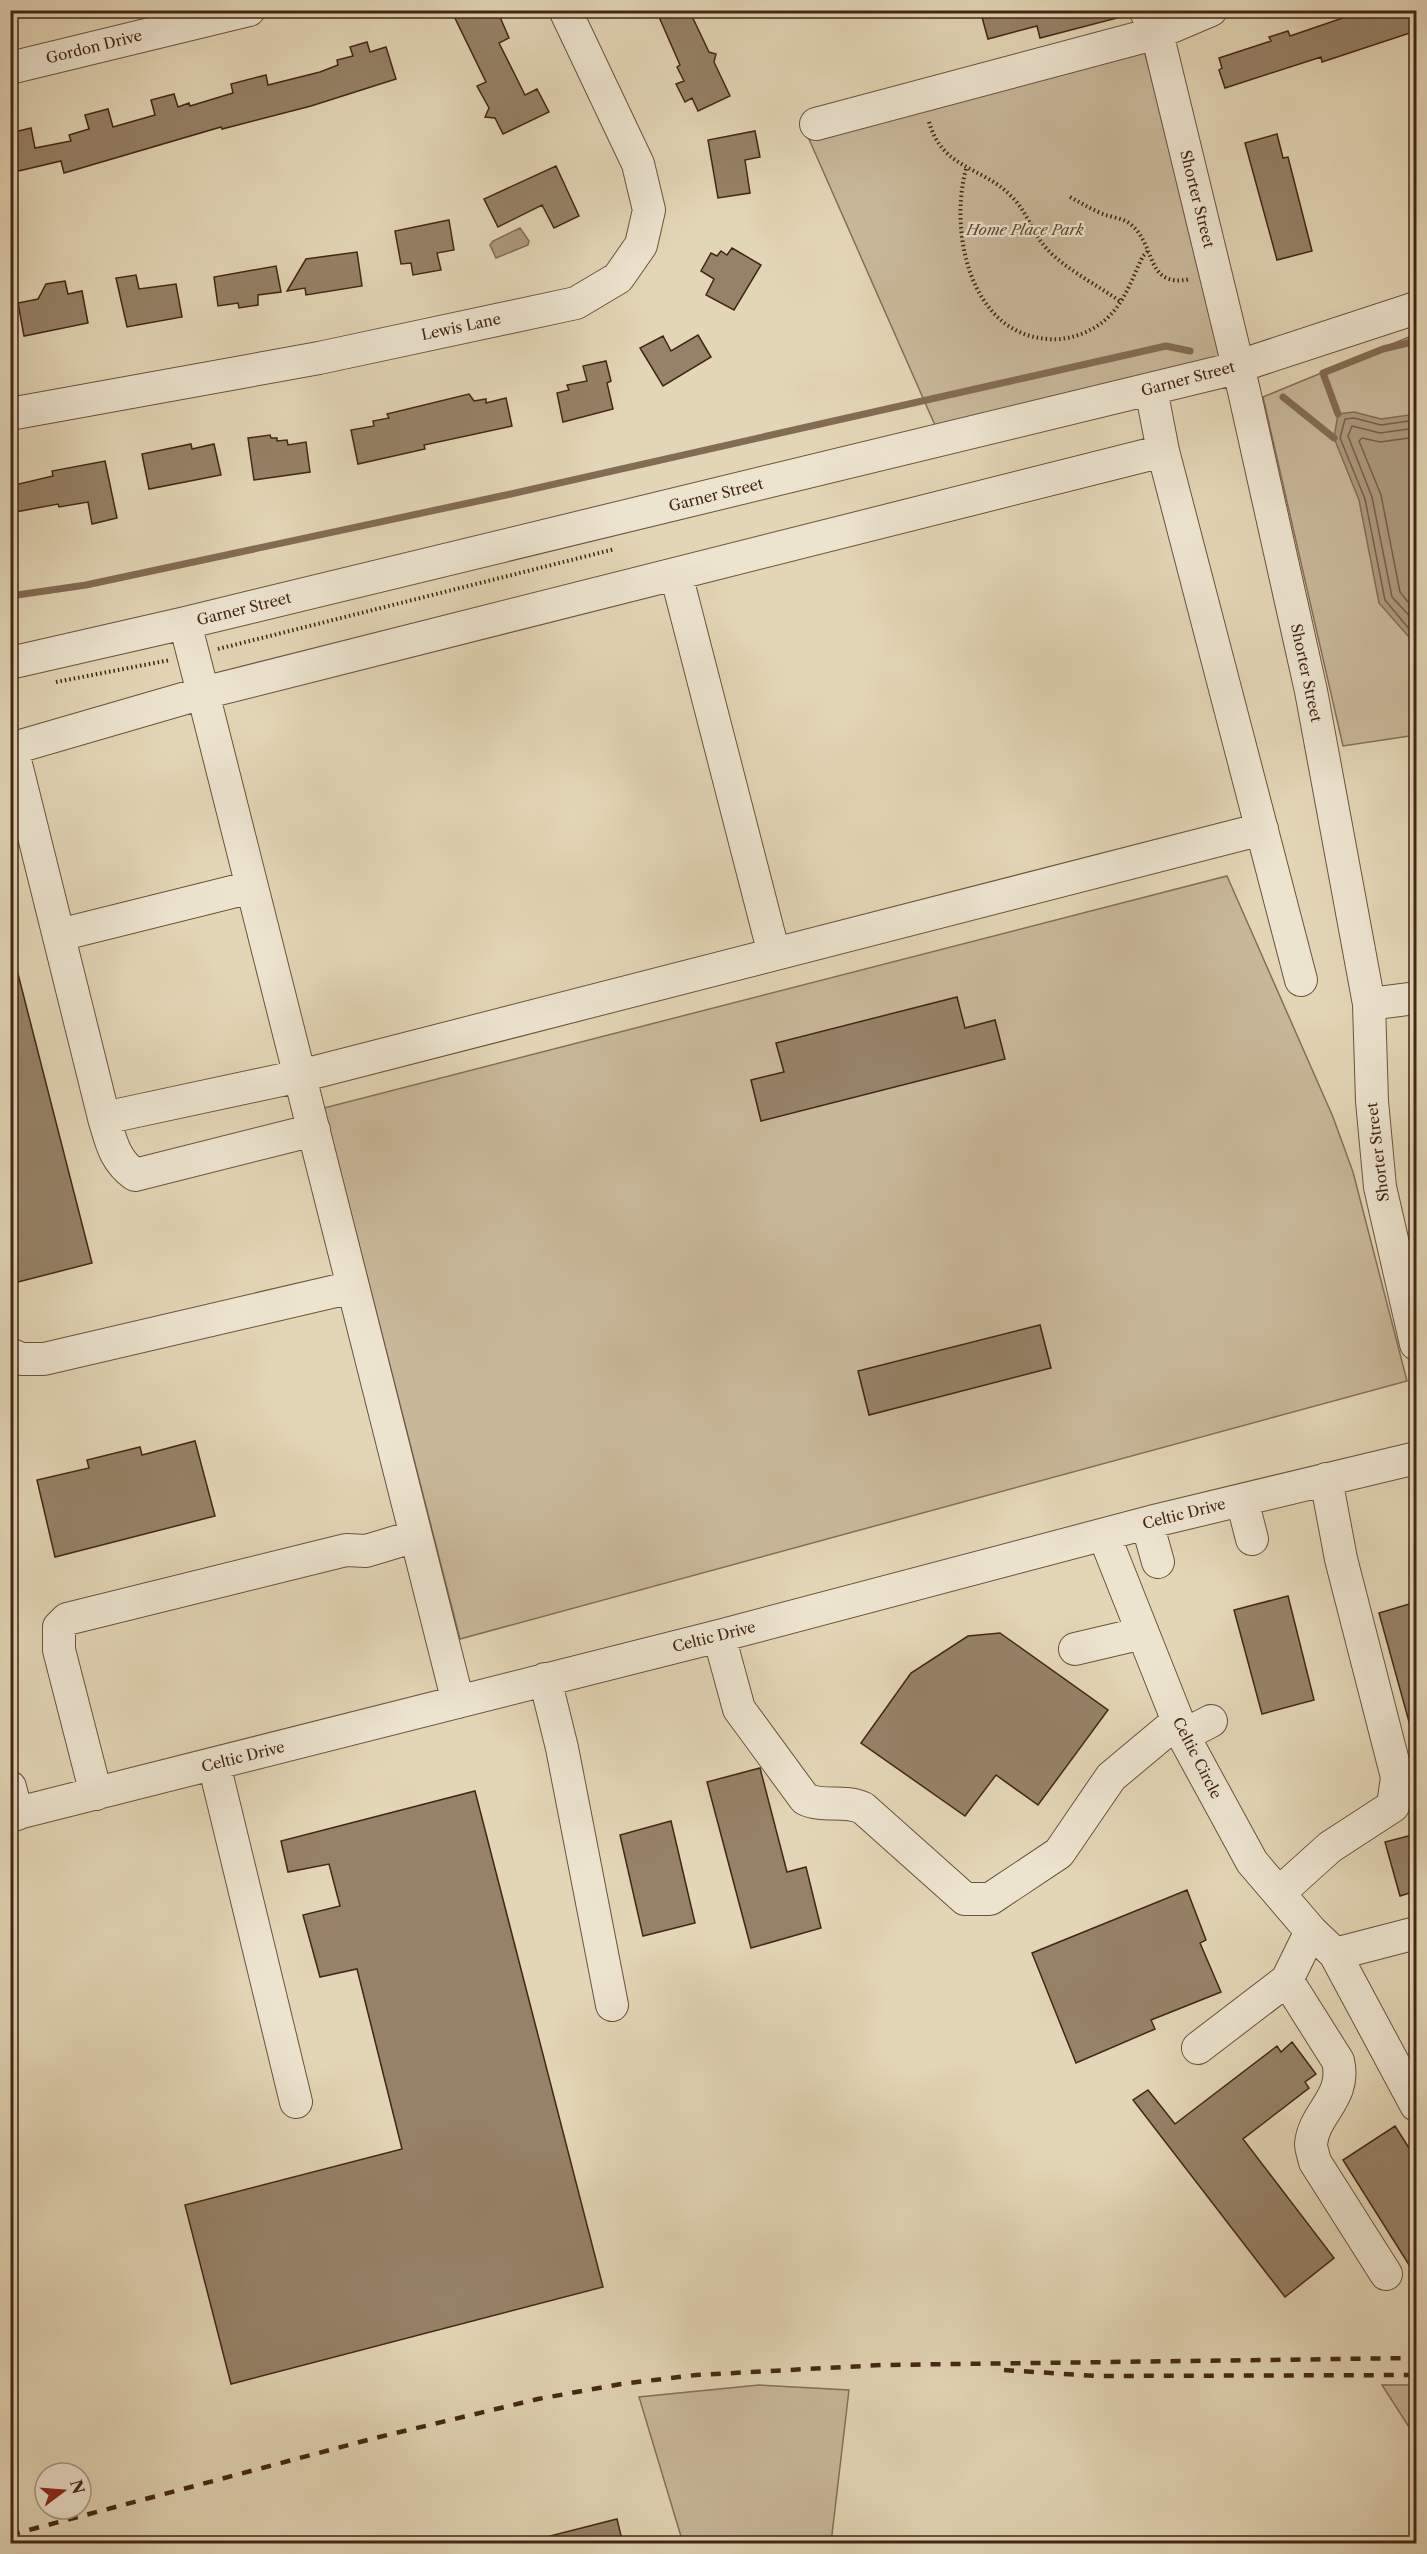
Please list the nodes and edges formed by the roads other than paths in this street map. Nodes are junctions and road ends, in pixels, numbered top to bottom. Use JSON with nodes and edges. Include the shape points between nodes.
{"nodes":[{"id":1,"x":249,"y":10,"type":"edge"},
{"id":2,"x":565,"y":10,"type":"edge"},
{"id":3,"x":1211,"y":10,"type":"edge"},
{"id":4,"x":1151,"y":22,"type":"edge"},
{"id":5,"x":10,"y":68,"type":"edge"},
{"id":6,"x":816,"y":124,"type":"dead end"},
{"id":7,"x":1416,"y":308,"type":"edge"},
{"id":8,"x":1237,"y":366,"type":"junction"},
{"id":9,"x":1151,"y":389,"type":"junction"},
{"id":10,"x":10,"y":414,"type":"edge"},
{"id":11,"x":1163,"y":451,"type":"junction"},
{"id":12,"x":676,"y":574,"type":"junction"},
{"id":13,"x":185,"y":623,"type":"junction"},
{"id":14,"x":10,"y":663,"type":"edge"},
{"id":15,"x":203,"y":693,"type":"junction"},
{"id":16,"x":11,"y":748,"type":"edge"},
{"id":17,"x":1262,"y":829,"type":"junction"},
{"id":18,"x":252,"y":887,"type":"junction"},
{"id":19,"x":59,"y":935,"type":"junction"},
{"id":20,"x":774,"y":954,"type":"junction"},
{"id":21,"x":1301,"y":980,"type":"dead end"},
{"id":22,"x":1416,"y":998,"type":"edge"},
{"id":23,"x":1369,"y":1004,"type":"junction"},
{"id":24,"x":300,"y":1076,"type":"junction"},
{"id":25,"x":104,"y":1118,"type":"junction"},
{"id":26,"x":314,"y":1130,"type":"junction"},
{"id":27,"x":353,"y":1287,"type":"junction"},
{"id":28,"x":1416,"y":1344,"type":"edge"},
{"id":29,"x":10,"y":1354,"type":"edge"},
{"id":30,"x":1416,"y":1458,"type":"edge"},
{"id":31,"x":1326,"y":1479,"type":"junction"},
{"id":32,"x":1242,"y":1500,"type":"junction"},
{"id":33,"x":1147,"y":1523,"type":"junction"},
{"id":34,"x":1104,"y":1535,"type":"junction"},
{"id":35,"x":416,"y":1536,"type":"junction"},
{"id":36,"x":1252,"y":1539,"type":"dead end"},
{"id":37,"x":1158,"y":1563,"type":"dead end"},
{"id":38,"x":1143,"y":1633,"type":"junction"},
{"id":39,"x":719,"y":1636,"type":"junction"},
{"id":40,"x":1075,"y":1649,"type":"dead end"},
{"id":41,"x":545,"y":1680,"type":"junction"},
{"id":42,"x":458,"y":1702,"type":"junction"},
{"id":43,"x":1191,"y":1726,"type":"junction"},
{"id":44,"x":214,"y":1764,"type":"junction"},
{"id":45,"x":96,"y":1794,"type":"junction"},
{"id":46,"x":13,"y":1805,"type":"edge"},
{"id":47,"x":1279,"y":1893,"type":"junction"},
{"id":48,"x":1311,"y":1931,"type":"junction"},
{"id":49,"x":1416,"y":1933,"type":"edge"},
{"id":50,"x":1335,"y":1954,"type":"junction"},
{"id":51,"x":1287,"y":1980,"type":"junction"},
{"id":52,"x":612,"y":2005,"type":"dead end"},
{"id":53,"x":1198,"y":2048,"type":"dead end"},
{"id":54,"x":296,"y":2102,"type":"dead end"},
{"id":55,"x":1416,"y":2105,"type":"edge"},
{"id":56,"x":1386,"y":2274,"type":"dead end"}],
"edges":[{"from":1,"to":5,"type":"street","name":"Gordon Drive"},
{"from":2,"to":10,"type":"street","name":"Lewis Lane","via":[[633,154],[649,210],[641,244],[618,278],[576,303],[319,358]]},
{"from":3,"to":4,"type":"street"},
{"from":4,"to":6,"type":"street"},
{"from":4,"to":8,"type":"street","name":"Shorter Street"},
{"from":7,"to":8,"type":"street","name":"Garner Street"},
{"from":8,"to":9,"type":"street","name":"Garner Street"},
{"from":8,"to":23,"type":"street","name":"Shorter Street","via":[[1311,691]]},
{"from":9,"to":11,"type":"street"},
{"from":9,"to":13,"type":"street","name":"Garner Street"},
{"from":11,"to":12,"type":"street"},
{"from":11,"to":17,"type":"street"},
{"from":12,"to":15,"type":"street"},
{"from":12,"to":20,"type":"street"},
{"from":13,"to":14,"type":"street","name":"Garner Street"},
{"from":13,"to":15,"type":"street"},
{"from":15,"to":16,"type":"street"},
{"from":15,"to":18,"type":"street"},
{"from":16,"to":19,"type":"street"},
{"from":17,"to":20,"type":"street"},
{"from":17,"to":21,"type":"street"},
{"from":18,"to":19,"type":"street"},
{"from":18,"to":24,"type":"street"},
{"from":19,"to":25,"type":"street"},
{"from":20,"to":24,"type":"street"},
{"from":22,"to":23,"type":"street"},
{"from":23,"to":28,"type":"street","name":"Shorter Street","via":[[1380,1187]]},
{"from":24,"to":25,"type":"street"},
{"from":24,"to":26,"type":"street"},
{"from":25,"to":26,"type":"street","via":[[121,1165],[135,1175]]},
{"from":26,"to":27,"type":"street"},
{"from":27,"to":29,"type":"street","via":[[44,1359],[21,1359]]},
{"from":27,"to":35,"type":"street"},
{"from":30,"to":31,"type":"street","name":"Celtic Drive"},
{"from":31,"to":32,"type":"street","name":"Celtic Drive"},
{"from":31,"to":47,"type":"street","via":[[1341,1559],[1397,1777],[1397,1790],[1393,1806],[1330,1847]]},
{"from":32,"to":33,"type":"street","name":"Celtic Drive"},
{"from":32,"to":36,"type":"street"},
{"from":33,"to":34,"type":"street","name":"Celtic Drive"},
{"from":33,"to":37,"type":"street"},
{"from":34,"to":38,"type":"street","name":"Celtic Circle"},
{"from":34,"to":39,"type":"street","name":"Celtic Drive"},
{"from":35,"to":42,"type":"street"},
{"from":35,"to":45,"type":"street","via":[[366,1551],[346,1550],[67,1619],[59,1627],[59,1650]]},
{"from":38,"to":40,"type":"street"},
{"from":38,"to":43,"type":"street","name":"Celtic Circle"},
{"from":39,"to":41,"type":"street","name":"Celtic Drive"},
{"from":39,"to":43,"type":"street","via":[[740,1709],[804,1799],[815,1804],[852,1803],[863,1808],[965,1899],[990,1899],[1059,1853],[1111,1777]]},
{"from":41,"to":42,"type":"street","name":"Celtic Drive"},
{"from":41,"to":52,"type":"street"},
{"from":42,"to":44,"type":"street","name":"Celtic Drive"},
{"from":43,"to":47,"type":"street","name":"Celtic Circle","via":[[1252,1862]]},
{"from":44,"to":45,"type":"street","name":"Celtic Drive"},
{"from":44,"to":54,"type":"street"},
{"from":45,"to":46,"type":"street","name":"Celtic Drive"},
{"from":47,"to":48,"type":"street","name":"Celtic Circle"},
{"from":48,"to":50,"type":"street","name":"Celtic Circle"},
{"from":48,"to":51,"type":"street"},
{"from":49,"to":50,"type":"street"},
{"from":50,"to":55,"type":"street","name":"Celtic Circle"},
{"from":51,"to":53,"type":"street"},
{"from":51,"to":56,"type":"street","via":[[1338,2061],[1341,2074],[1338,2090],[1311,2144],[1315,2162]]}]}
